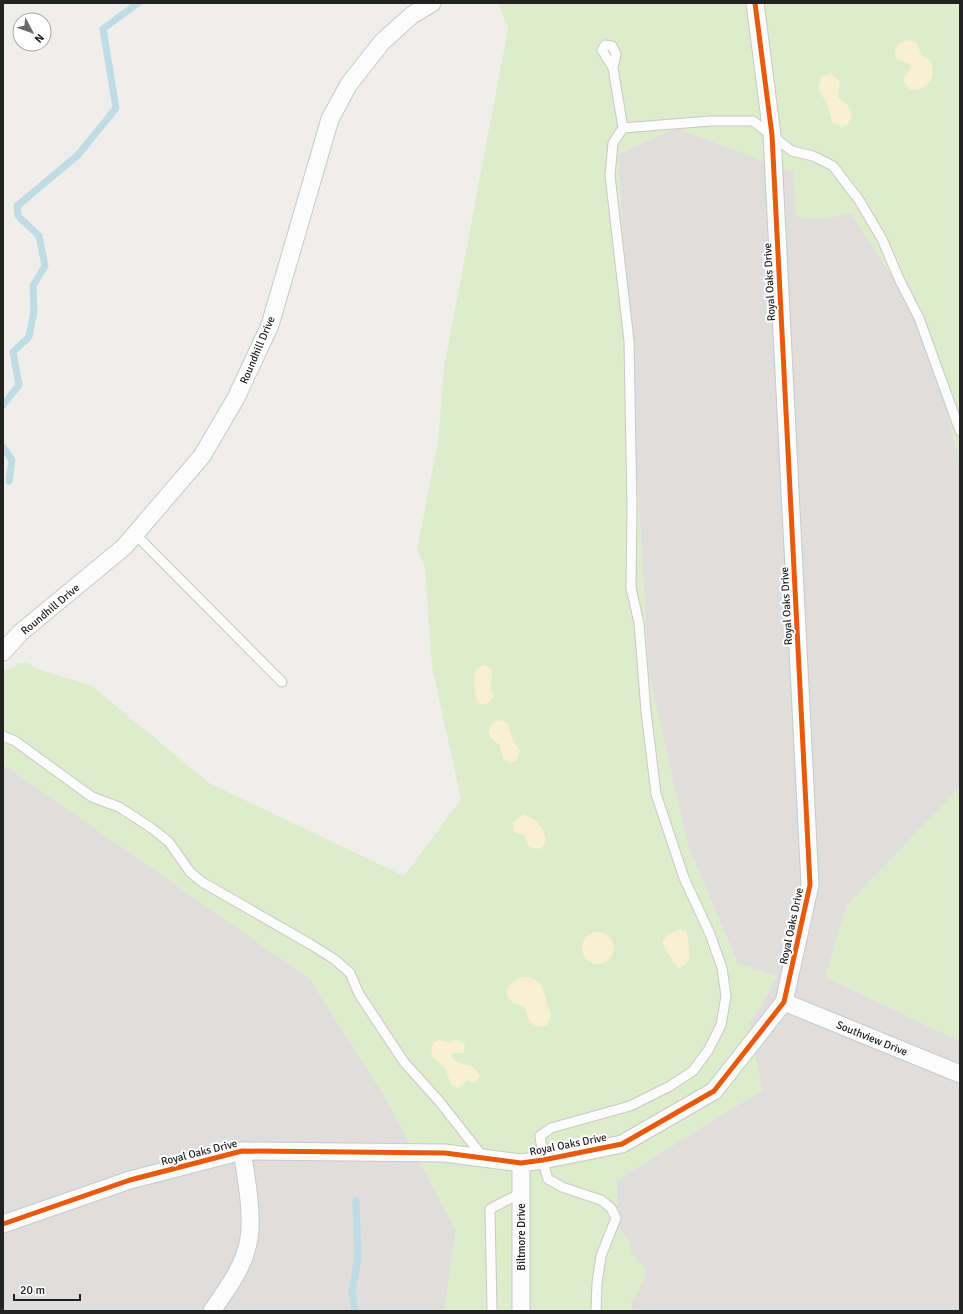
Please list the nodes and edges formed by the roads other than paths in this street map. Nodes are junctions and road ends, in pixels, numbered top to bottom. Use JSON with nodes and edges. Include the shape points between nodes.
{"nodes":[{"id":1,"x":432,"y":3,"type":"edge"},
{"id":2,"x":755,"y":3,"type":"edge"},
{"id":3,"x":613,"y":68,"type":"dead end"},
{"id":4,"x":623,"y":128,"type":"junction"},
{"id":5,"x":772,"y":135,"type":"junction"},
{"id":6,"x":960,"y":431,"type":"edge"},
{"id":7,"x":135,"y":534,"type":"junction"},
{"id":8,"x":3,"y":652,"type":"edge"},
{"id":9,"x":282,"y":682,"type":"dead end"},
{"id":10,"x":3,"y":736,"type":"edge"},
{"id":11,"x":784,"y":1002,"type":"junction"},
{"id":12,"x":960,"y":1074,"type":"edge"},
{"id":13,"x":242,"y":1151,"type":"junction"},
{"id":14,"x":483,"y":1157,"type":"junction"},
{"id":15,"x":543,"y":1160,"type":"junction"},
{"id":16,"x":521,"y":1163,"type":"junction"},
{"id":17,"x":521,"y":1193,"type":"junction"},
{"id":18,"x":3,"y":1224,"type":"edge"},
{"id":19,"x":212,"y":1311,"type":"edge"},
{"id":20,"x":492,"y":1311,"type":"edge"},
{"id":21,"x":520,"y":1311,"type":"edge"},
{"id":22,"x":596,"y":1311,"type":"edge"}],
"edges":[{"from":1,"to":7,"type":"street","name":"Roundhill Drive","via":[[412,15],[382,42],[349,84],[330,119],[270,325],[236,398],[202,456]]},
{"from":2,"to":5,"type":"street","name":"Royal Oaks Drive"},
{"from":3,"to":4,"type":"lane"},
{"from":4,"to":5,"type":"lane","via":[[711,121],[753,121]]},
{"from":4,"to":15,"type":"lane","via":[[613,143],[610,175],[629,341],[631,588],[639,623],[656,794],[684,878],[710,934],[722,968],[726,996],[720,1025],[709,1049],[693,1071],[630,1106],[551,1128],[540,1136]]},
{"from":5,"to":6,"type":"lane","via":[[792,151],[813,156],[833,166],[859,200],[882,239],[918,318]]},
{"from":5,"to":11,"type":"street","name":"Royal Oaks Drive","via":[[810,885]]},
{"from":7,"to":8,"type":"street","name":"Roundhill Drive","via":[[124,548],[20,633]]},
{"from":7,"to":9,"type":"lane"},
{"from":10,"to":14,"type":"lane","via":[[15,741],[92,797],[119,807],[150,827],[169,842],[190,872],[202,882],[310,944],[350,973],[359,994],[404,1062]]},
{"from":11,"to":12,"type":"street","name":"Southview Drive"},
{"from":11,"to":15,"type":"street","name":"Royal Oaks Drive","via":[[714,1091],[622,1144]]},
{"from":13,"to":14,"type":"street","name":"Royal Oaks Drive","via":[[445,1153]]},
{"from":13,"to":18,"type":"street","name":"Royal Oaks Drive","via":[[130,1180]]},
{"from":13,"to":19,"type":"street","via":[[249,1206],[249,1243],[231,1284]]},
{"from":14,"to":16,"type":"street","name":"Royal Oaks Drive"},
{"from":15,"to":16,"type":"street","name":"Royal Oaks Drive"},
{"from":15,"to":22,"type":"lane","via":[[548,1179],[562,1187],[602,1200],[611,1208],[616,1218],[602,1256],[597,1283]]},
{"from":16,"to":17,"type":"street","name":"Biltmore Drive"},
{"from":17,"to":20,"type":"lane","via":[[490,1209]]},
{"from":17,"to":21,"type":"street","name":"Biltmore Drive"}]}
